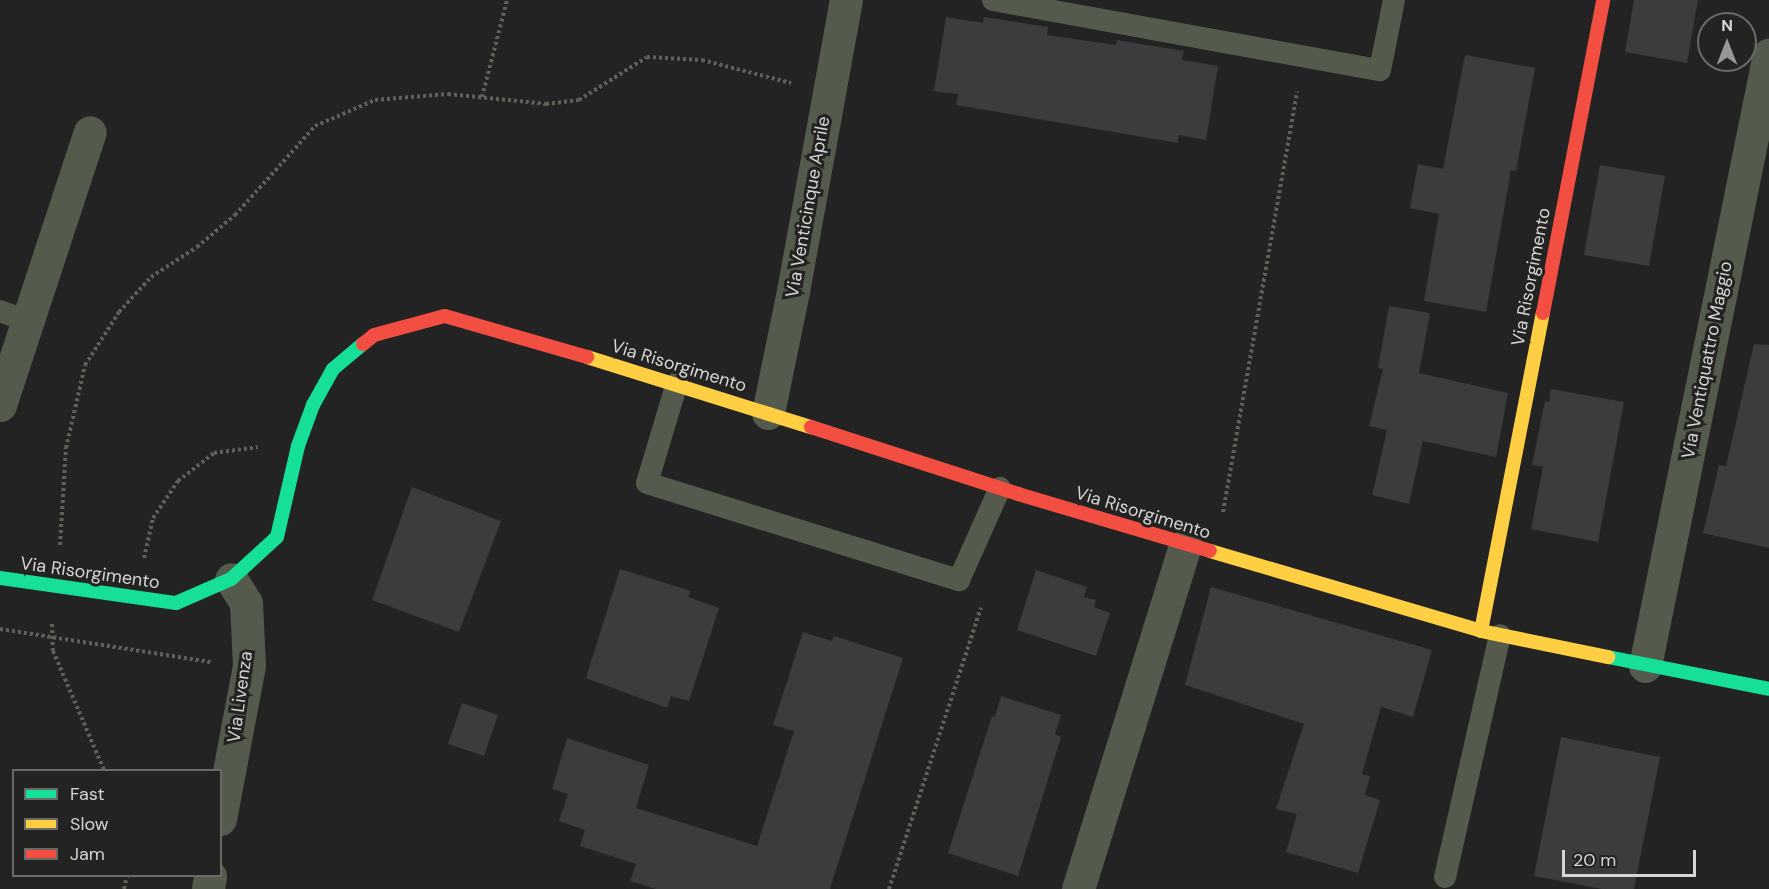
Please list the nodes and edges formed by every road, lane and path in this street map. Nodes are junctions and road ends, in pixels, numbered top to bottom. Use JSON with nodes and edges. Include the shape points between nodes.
{"nodes":[{"id":1,"x":507,"y":0,"type":"edge"},
{"id":2,"x":846,"y":0,"type":"edge"},
{"id":3,"x":993,"y":0,"type":"edge"},
{"id":4,"x":1394,"y":0,"type":"edge"},
{"id":5,"x":1604,"y":0,"type":"edge"},
{"id":6,"x":1769,"y":54,"type":"edge"},
{"id":7,"x":1298,"y":82,"type":"dead end"},
{"id":8,"x":796,"y":84,"type":"dead end"},
{"id":9,"x":482,"y":97,"type":"junction"},
{"id":10,"x":90,"y":132,"type":"dead end"},
{"id":11,"x":14,"y":316,"type":"edge"},
{"id":12,"x":677,"y":383,"type":"junction"},
{"id":13,"x":0,"y":405,"type":"edge"},
{"id":14,"x":768,"y":413,"type":"junction"},
{"id":15,"x":298,"y":446,"type":"junction"},
{"id":16,"x":1000,"y":488,"type":"junction"},
{"id":17,"x":1222,"y":520,"type":"dead end"},
{"id":18,"x":1185,"y":545,"type":"junction"},
{"id":19,"x":0,"y":578,"type":"edge"},
{"id":20,"x":231,"y":579,"type":"junction"},
{"id":21,"x":56,"y":588,"type":"junction"},
{"id":22,"x":137,"y":599,"type":"junction"},
{"id":23,"x":981,"y":607,"type":"dead end"},
{"id":24,"x":0,"y":629,"type":"edge"},
{"id":25,"x":1491,"y":633,"type":"junction"},
{"id":26,"x":50,"y":637,"type":"junction"},
{"id":27,"x":212,"y":663,"type":"dead end"},
{"id":28,"x":1645,"y":666,"type":"junction"},
{"id":29,"x":1769,"y":689,"type":"edge"},
{"id":30,"x":103,"y":769,"type":"edge"},
{"id":31,"x":222,"y":808,"type":"edge"},
{"id":32,"x":1445,"y":877,"type":"dead end"},
{"id":33,"x":889,"y":889,"type":"edge"},
{"id":34,"x":1078,"y":889,"type":"edge"}],
"edges":[{"from":1,"to":9,"type":"path"},
{"from":2,"to":14,"type":"street","name":"Via Venticinque Aprile"},
{"from":3,"to":4,"type":"lane","via":[[1380,70]]},
{"from":5,"to":25,"type":"street","name":"Via Risorgimento"},
{"from":6,"to":28,"type":"street","name":"Via Ventiquattro Maggio"},
{"from":7,"to":17,"type":"path"},
{"from":8,"to":9,"type":"path","via":[[702,60],[647,57],[579,100],[546,104]]},
{"from":9,"to":21,"type":"path","via":[[448,94],[375,100],[315,126],[235,215],[151,278],[119,312],[85,365],[80,386],[66,448]]},
{"from":10,"to":11,"type":"street"},
{"from":11,"to":13,"type":"street"},
{"from":12,"to":14,"type":"street","name":"Via Risorgimento"},
{"from":12,"to":15,"type":"street","name":"Via Risorgimento","via":[[445,316],[374,335],[333,369],[313,405]]},
{"from":12,"to":16,"type":"lane","via":[[647,483],[959,580]]},
{"from":14,"to":16,"type":"street","name":"Via Risorgimento"},
{"from":15,"to":20,"type":"street","name":"Via Risorgimento","via":[[277,537]]},
{"from":15,"to":22,"type":"path","via":[[214,453],[178,481],[153,518]]},
{"from":16,"to":18,"type":"street","name":"Via Risorgimento"},
{"from":18,"to":25,"type":"street","name":"Via Risorgimento"},
{"from":18,"to":34,"type":"street"},
{"from":19,"to":21,"type":"street","name":"Via Risorgimento"},
{"from":20,"to":22,"type":"street","name":"Via Risorgimento","via":[[176,603]]},
{"from":20,"to":31,"type":"street","name":"Via Livenza","via":[[246,603],[249,666]]},
{"from":21,"to":22,"type":"street","name":"Via Risorgimento"},
{"from":21,"to":26,"type":"path"},
{"from":23,"to":33,"type":"path"},
{"from":24,"to":26,"type":"path"},
{"from":25,"to":28,"type":"street","name":"Via Risorgimento"},
{"from":25,"to":32,"type":"lane"},
{"from":26,"to":27,"type":"path"},
{"from":26,"to":30,"type":"path","via":[[52,651]]},
{"from":28,"to":29,"type":"street","name":"Via Risorgimento"}]}
